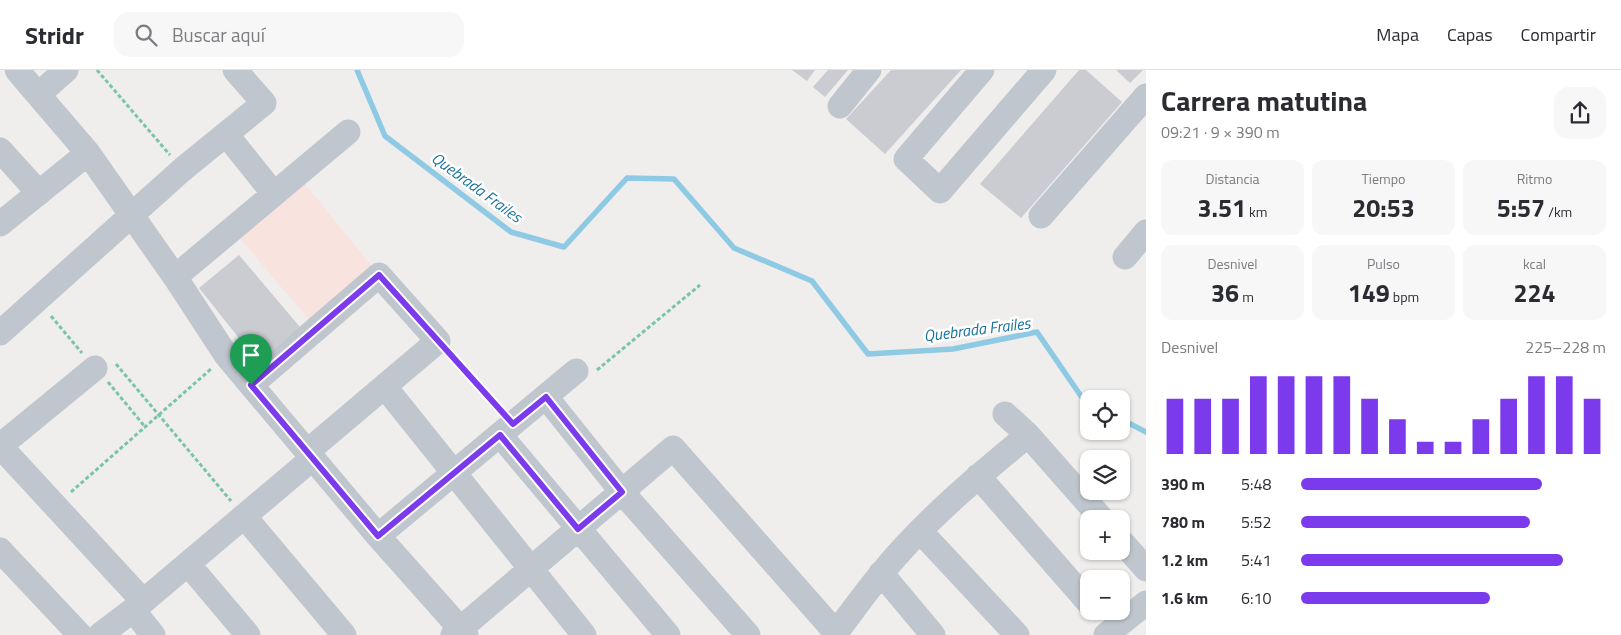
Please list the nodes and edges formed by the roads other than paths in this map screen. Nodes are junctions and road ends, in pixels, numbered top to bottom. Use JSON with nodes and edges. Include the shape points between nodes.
{"nodes":[{"id":1,"x":17,"y":70,"type":"edge"},
{"id":2,"x":66,"y":70,"type":"edge"},
{"id":3,"x":235,"y":70,"type":"edge"},
{"id":4,"x":869,"y":70,"type":"edge"},
{"id":5,"x":982,"y":70,"type":"edge"},
{"id":6,"x":1044,"y":70,"type":"edge"},
{"id":7,"x":38,"y":94,"type":"junction"},
{"id":8,"x":1146,"y":96,"type":"edge"},
{"id":9,"x":840,"y":106,"type":"dead end"},
{"id":10,"x":348,"y":132,"type":"dead end"},
{"id":11,"x":226,"y":134,"type":"junction"},
{"id":12,"x":0,"y":150,"type":"edge"},
{"id":13,"x":88,"y":153,"type":"junction"},
{"id":14,"x":39,"y":193,"type":"junction"},
{"id":15,"x":274,"y":194,"type":"junction"},
{"id":16,"x":132,"y":214,"type":"junction"},
{"id":17,"x":1041,"y":216,"type":"dead end"},
{"id":18,"x":0,"y":224,"type":"edge"},
{"id":19,"x":1146,"y":232,"type":"edge"},
{"id":20,"x":1124,"y":256,"type":"dead end"},
{"id":21,"x":175,"y":277,"type":"junction"},
{"id":22,"x":0,"y":333,"type":"edge"},
{"id":23,"x":95,"y":368,"type":"road end"},
{"id":24,"x":576,"y":371,"type":"road end"},
{"id":25,"x":251,"y":385,"type":"junction"},
{"id":26,"x":385,"y":387,"type":"junction"},
{"id":27,"x":546,"y":397,"type":"junction"},
{"id":28,"x":1005,"y":414,"type":"dead end"},
{"id":29,"x":506,"y":430,"type":"junction"},
{"id":30,"x":1028,"y":435,"type":"junction"},
{"id":31,"x":0,"y":446,"type":"edge"},
{"id":32,"x":310,"y":455,"type":"junction"},
{"id":33,"x":454,"y":473,"type":"junction"},
{"id":34,"x":978,"y":476,"type":"junction"},
{"id":35,"x":622,"y":492,"type":"junction"},
{"id":36,"x":1094,"y":510,"type":"edge"},
{"id":37,"x":244,"y":516,"type":"junction"},
{"id":38,"x":578,"y":529,"type":"junction"},
{"id":39,"x":921,"y":532,"type":"junction"},
{"id":40,"x":378,"y":536,"type":"junction"},
{"id":41,"x":0,"y":550,"type":"edge"},
{"id":42,"x":1130,"y":551,"type":"edge"},
{"id":43,"x":188,"y":564,"type":"junction"},
{"id":44,"x":531,"y":569,"type":"junction"},
{"id":45,"x":1146,"y":569,"type":"edge"},
{"id":46,"x":881,"y":573,"type":"junction"},
{"id":47,"x":1080,"y":593,"type":"edge"},
{"id":48,"x":1146,"y":603,"type":"edge"},
{"id":49,"x":138,"y":605,"type":"junction"},
{"id":50,"x":1105,"y":625,"type":"edge"},
{"id":51,"x":460,"y":633,"type":"edge"},
{"id":52,"x":836,"y":634,"type":"edge"},
{"id":53,"x":80,"y":635,"type":"edge"},
{"id":54,"x":100,"y":635,"type":"edge"},
{"id":55,"x":153,"y":635,"type":"edge"},
{"id":56,"x":248,"y":635,"type":"edge"},
{"id":57,"x":344,"y":635,"type":"edge"},
{"id":58,"x":584,"y":635,"type":"edge"},
{"id":59,"x":668,"y":635,"type":"edge"},
{"id":60,"x":748,"y":635,"type":"edge"},
{"id":61,"x":933,"y":635,"type":"edge"},
{"id":62,"x":1016,"y":635,"type":"edge"}],
"edges":[{"from":1,"to":7,"type":"street"},
{"from":2,"to":7,"type":"street"},
{"from":3,"to":11,"type":"street","via":[[264,103]]},
{"from":4,"to":9,"type":"street"},
{"from":5,"to":6,"type":"street","via":[[906,159],[940,191]]},
{"from":7,"to":13,"type":"street"},
{"from":8,"to":17,"type":"street"},
{"from":10,"to":15,"type":"street"},
{"from":11,"to":15,"type":"street"},
{"from":11,"to":16,"type":"street"},
{"from":12,"to":14,"type":"street"},
{"from":13,"to":14,"type":"street"},
{"from":13,"to":16,"type":"street"},
{"from":14,"to":18,"type":"street"},
{"from":15,"to":21,"type":"street"},
{"from":16,"to":21,"type":"street"},
{"from":16,"to":22,"type":"street"},
{"from":19,"to":20,"type":"street"},
{"from":21,"to":25,"type":"street","via":[[226,355]]},
{"from":23,"to":31,"type":"street"},
{"from":24,"to":27,"type":"street"},
{"from":25,"to":26,"type":"street","via":[[379,275],[438,341]]},
{"from":25,"to":32,"type":"street"},
{"from":26,"to":32,"type":"street"},
{"from":26,"to":33,"type":"street"},
{"from":27,"to":29,"type":"street"},
{"from":27,"to":35,"type":"street"},
{"from":28,"to":30,"type":"street"},
{"from":29,"to":33,"type":"street"},
{"from":29,"to":38,"type":"street"},
{"from":30,"to":34,"type":"street"},
{"from":30,"to":36,"type":"street"},
{"from":31,"to":49,"type":"street","via":[[56,505]]},
{"from":32,"to":37,"type":"street"},
{"from":32,"to":40,"type":"street"},
{"from":33,"to":40,"type":"street"},
{"from":33,"to":44,"type":"street"},
{"from":34,"to":39,"type":"street"},
{"from":34,"to":47,"type":"street"},
{"from":35,"to":38,"type":"street"},
{"from":35,"to":52,"type":"street","via":[[673,448]]},
{"from":35,"to":60,"type":"street"},
{"from":37,"to":43,"type":"street"},
{"from":37,"to":57,"type":"street"},
{"from":38,"to":44,"type":"street"},
{"from":38,"to":59,"type":"street"},
{"from":39,"to":46,"type":"street"},
{"from":39,"to":62,"type":"street"},
{"from":40,"to":51,"type":"street"},
{"from":41,"to":53,"type":"street"},
{"from":42,"to":45,"type":"street"},
{"from":43,"to":49,"type":"street"},
{"from":43,"to":56,"type":"street"},
{"from":44,"to":51,"type":"street"},
{"from":44,"to":58,"type":"street"},
{"from":46,"to":52,"type":"street"},
{"from":46,"to":61,"type":"street"},
{"from":48,"to":50,"type":"street"},
{"from":49,"to":54,"type":"street"},
{"from":49,"to":55,"type":"street"}]}
